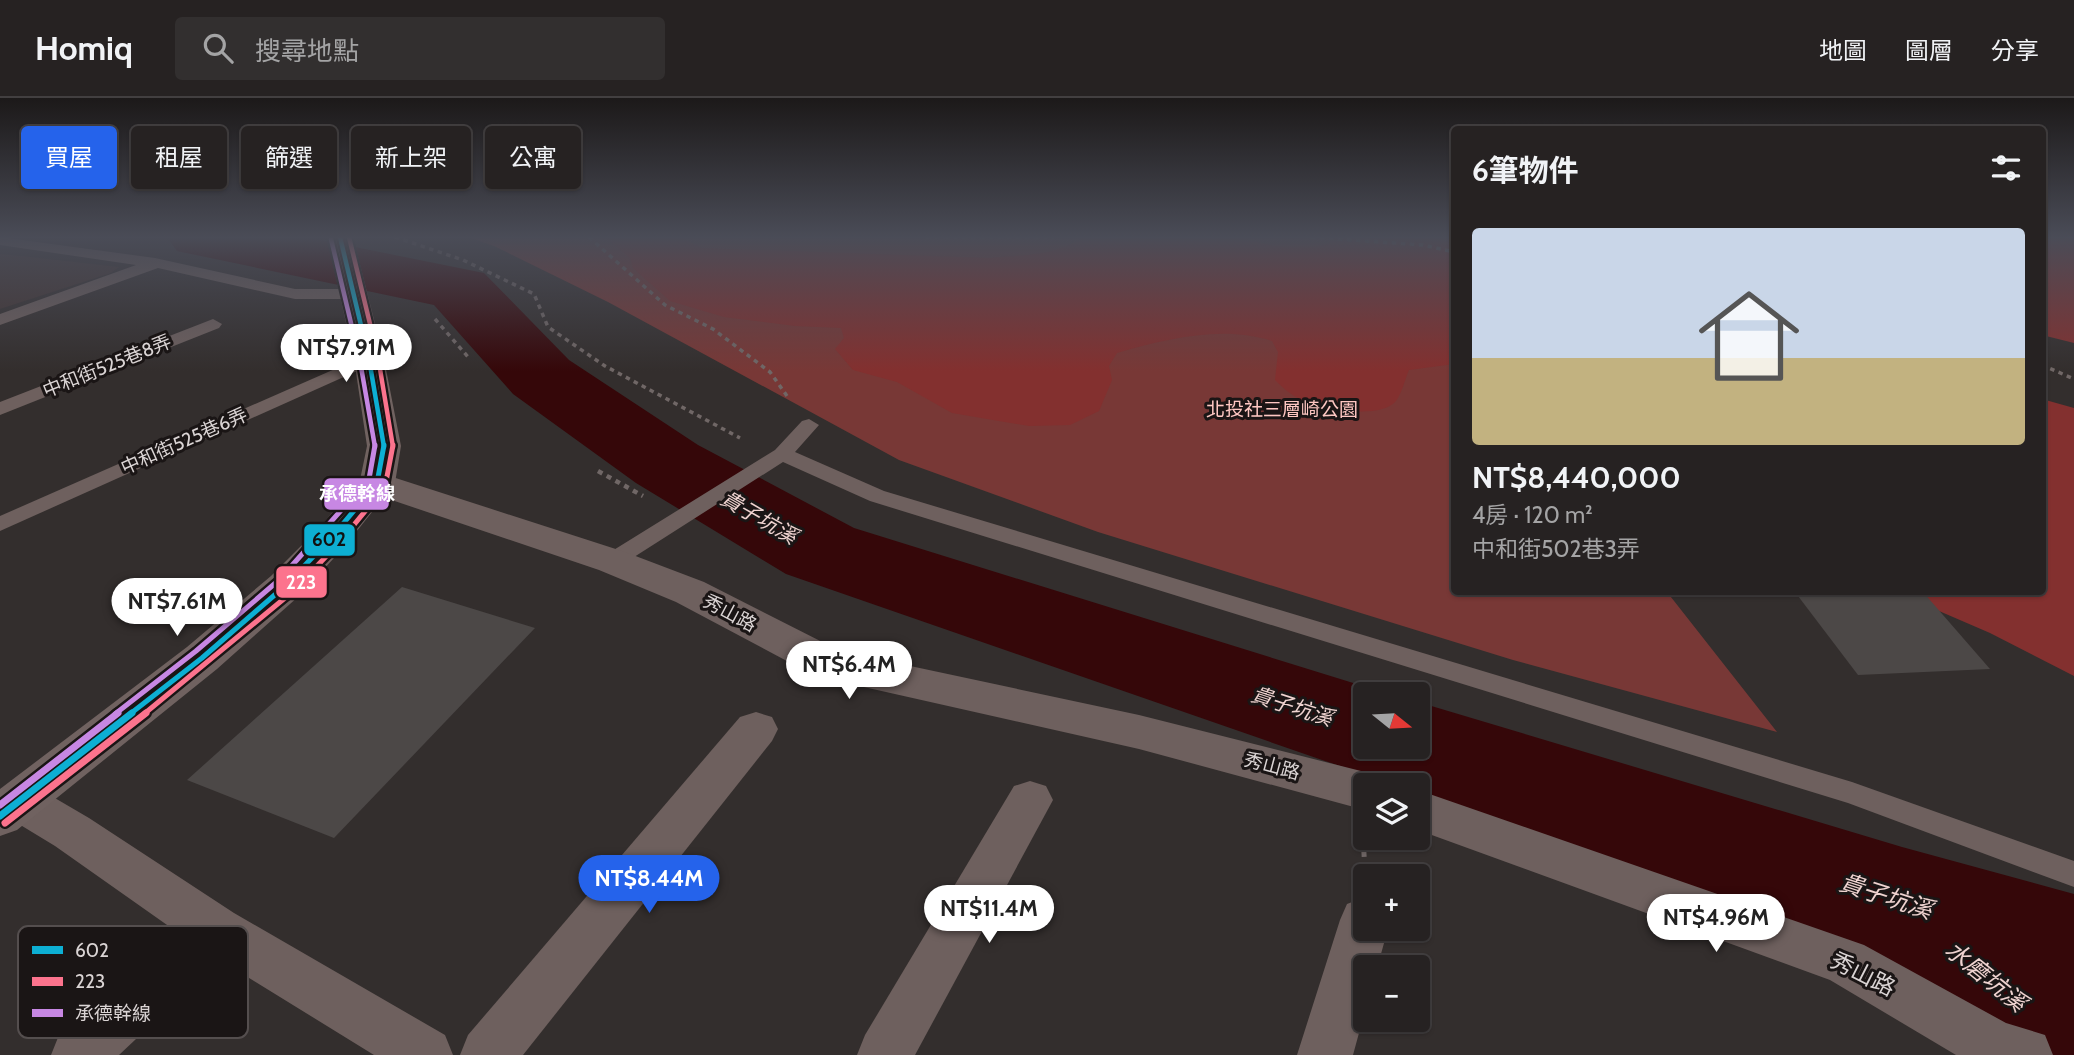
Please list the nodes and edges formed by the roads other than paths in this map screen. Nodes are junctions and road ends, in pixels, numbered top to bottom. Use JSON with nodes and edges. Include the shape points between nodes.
{"nodes":[{"id":1,"x":104,"y":282,"type":"edge"},
{"id":2,"x":239,"y":282,"type":"edge"},
{"id":3,"x":350,"y":282,"type":"edge"},
{"id":4,"x":352,"y":289,"type":"junction"},
{"id":5,"x":0,"y":320,"type":"edge"},
{"id":6,"x":213,"y":324,"type":"dead end"},
{"id":7,"x":369,"y":359,"type":"junction"},
{"id":8,"x":0,"y":409,"type":"edge"},
{"id":9,"x":808,"y":425,"type":"road end"},
{"id":10,"x":782,"y":454,"type":"junction"},
{"id":11,"x":377,"y":482,"type":"junction"},
{"id":12,"x":0,"y":524,"type":"edge"},
{"id":13,"x":612,"y":561,"type":"junction"},
{"id":14,"x":755,"y":729,"type":"dead end"},
{"id":15,"x":1353,"y":788,"type":"edge"},
{"id":16,"x":1030,"y":800,"type":"dead end"},
{"id":17,"x":10,"y":809,"type":"edge"},
{"id":18,"x":1430,"y":814,"type":"edge"},
{"id":19,"x":2074,"y":874,"type":"edge"},
{"id":20,"x":210,"y":926,"type":"edge"},
{"id":21,"x":1359,"y":941,"type":"edge"},
{"id":22,"x":248,"y":949,"type":"edge"},
{"id":23,"x":98,"y":1038,"type":"edge"},
{"id":24,"x":2010,"y":1053,"type":"edge"},
{"id":25,"x":79,"y":1055,"type":"edge"},
{"id":26,"x":425,"y":1055,"type":"edge"},
{"id":27,"x":488,"y":1055,"type":"edge"},
{"id":28,"x":885,"y":1055,"type":"edge"},
{"id":29,"x":1325,"y":1055,"type":"edge"}],
"edges":[{"from":1,"to":5,"type":"lane"},
{"from":2,"to":4,"type":"lane","via":[[312,296]]},
{"from":3,"to":4,"type":"street"},
{"from":4,"to":7,"type":"street"},
{"from":6,"to":8,"type":"lane","name":"中和街525巷8弄"},
{"from":7,"to":11,"type":"street","via":[[384,446]]},
{"from":7,"to":12,"type":"lane","name":"中和街525巷6弄"},
{"from":9,"to":10,"type":"lane"},
{"from":10,"to":13,"type":"lane"},
{"from":10,"to":19,"type":"lane","via":[[877,496],[1852,793]]},
{"from":11,"to":13,"type":"street","name":"秀山路"},
{"from":11,"to":17,"type":"street","via":[[285,586],[202,658]]},
{"from":13,"to":15,"type":"street","name":"秀山路","via":[[690,592],[830,665],[1139,732]]},
{"from":14,"to":27,"type":"street"},
{"from":16,"to":28,"type":"street"},
{"from":17,"to":20,"type":"street","via":[[72,832]]},
{"from":18,"to":24,"type":"street","name":"秀山路","via":[[1846,962]]},
{"from":21,"to":29,"type":"street"},
{"from":22,"to":26,"type":"street"},
{"from":23,"to":25,"type":"street"}]}
